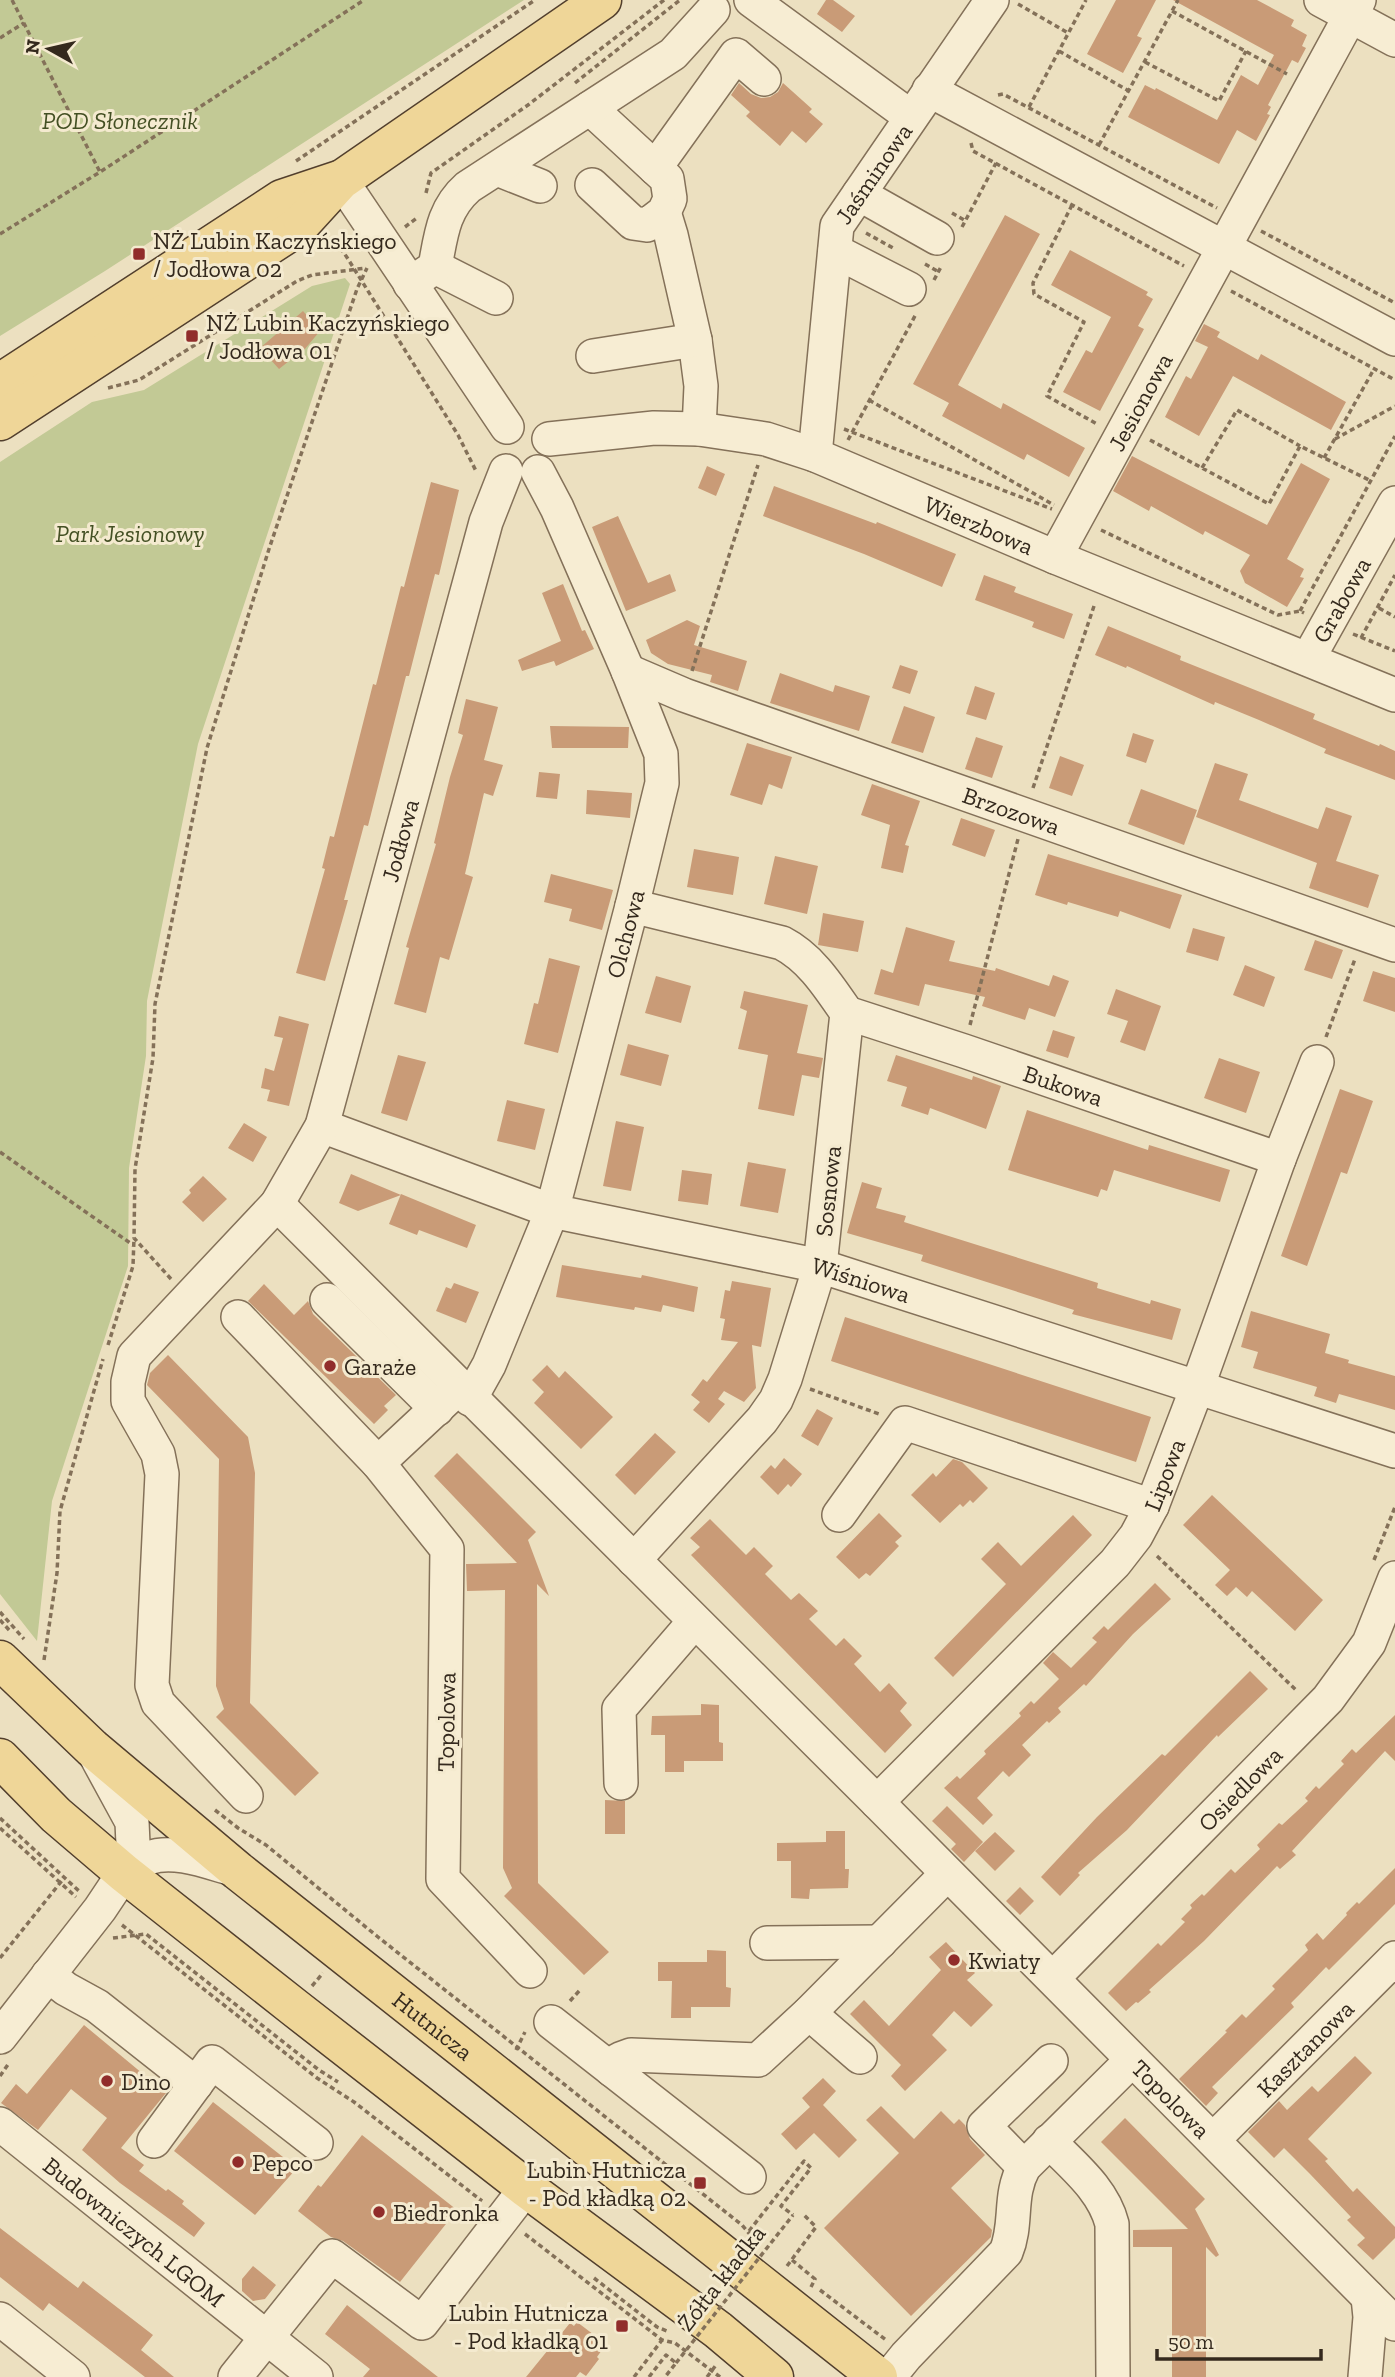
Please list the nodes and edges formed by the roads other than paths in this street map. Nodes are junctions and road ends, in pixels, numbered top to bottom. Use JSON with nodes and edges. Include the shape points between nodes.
{"nodes":[{"id":1,"x":602,"y":0,"type":"edge"},
{"id":2,"x":751,"y":0,"type":"edge"},
{"id":3,"x":992,"y":0,"type":"edge"},
{"id":4,"x":1321,"y":0,"type":"edge"},
{"id":5,"x":1355,"y":8,"type":"edge"},
{"id":6,"x":713,"y":10,"type":"dead end"},
{"id":7,"x":1395,"y":40,"type":"edge"},
{"id":8,"x":764,"y":79,"type":"dead end"},
{"id":9,"x":929,"y":90,"type":"junction"},
{"id":10,"x":590,"y":108,"type":"junction"},
{"id":11,"x":911,"y":117,"type":"junction"},
{"id":12,"x":655,"y":168,"type":"junction"},
{"id":13,"x":498,"y":169,"type":"junction"},
{"id":14,"x":341,"y":180,"type":"junction"},
{"id":15,"x":592,"y":185,"type":"dead end"},
{"id":16,"x":540,"y":186,"type":"dead end"},
{"id":17,"x":859,"y":194,"type":"junction"},
{"id":18,"x":664,"y":212,"type":"junction"},
{"id":19,"x":937,"y":237,"type":"dead end"},
{"id":20,"x":1224,"y":248,"type":"junction"},
{"id":21,"x":835,"y":251,"type":"junction"},
{"id":22,"x":422,"y":275,"type":"junction"},
{"id":23,"x":909,"y":289,"type":"dead end"},
{"id":24,"x":496,"y":298,"type":"dead end"},
{"id":25,"x":1395,"y":339,"type":"edge"},
{"id":26,"x":695,"y":340,"type":"junction"},
{"id":27,"x":593,"y":356,"type":"dead end"},
{"id":28,"x":0,"y":383,"type":"edge"},
{"id":29,"x":0,"y":421,"type":"edge"},
{"id":30,"x":507,"y":427,"type":"junction"},
{"id":31,"x":699,"y":429,"type":"junction"},
{"id":32,"x":549,"y":439,"type":"junction"},
{"id":33,"x":815,"y":455,"type":"junction"},
{"id":34,"x":513,"y":479,"type":"junction"},
{"id":35,"x":1395,"y":503,"type":"edge"},
{"id":36,"x":1055,"y":557,"type":"junction"},
{"id":37,"x":1308,"y":659,"type":"junction"},
{"id":38,"x":628,"y":671,"type":"junction"},
{"id":39,"x":1395,"y":695,"type":"edge"},
{"id":40,"x":632,"y":905,"type":"junction"},
{"id":41,"x":1380,"y":940,"type":"edge"},
{"id":42,"x":847,"y":1013,"type":"junction"},
{"id":43,"x":1317,"y":1062,"type":"road end"},
{"id":44,"x":322,"y":1126,"type":"junction"},
{"id":45,"x":1279,"y":1159,"type":"junction"},
{"id":46,"x":277,"y":1204,"type":"junction"},
{"id":47,"x":552,"y":1211,"type":"junction"},
{"id":48,"x":820,"y":1266,"type":"junction"},
{"id":49,"x":327,"y":1300,"type":"dead end"},
{"id":50,"x":238,"y":1317,"type":"dead end"},
{"id":51,"x":1197,"y":1388,"type":"junction"},
{"id":52,"x":455,"y":1398,"type":"junction"},
{"id":53,"x":1395,"y":1451,"type":"edge"},
{"id":54,"x":378,"y":1464,"type":"junction"},
{"id":55,"x":1152,"y":1506,"type":"junction"},
{"id":56,"x":839,"y":1515,"type":"dead end"},
{"id":57,"x":634,"y":1560,"type":"junction"},
{"id":58,"x":1383,"y":1572,"type":"edge"},
{"id":59,"x":694,"y":1622,"type":"junction"},
{"id":60,"x":21,"y":1651,"type":"edge"},
{"id":61,"x":92,"y":1748,"type":"junction"},
{"id":62,"x":0,"y":1758,"type":"edge"},
{"id":63,"x":621,"y":1783,"type":"dead end"},
{"id":64,"x":246,"y":1796,"type":"dead end"},
{"id":65,"x":877,"y":1802,"type":"junction"},
{"id":66,"x":238,"y":1871,"type":"junction"},
{"id":67,"x":124,"y":1873,"type":"junction"},
{"id":68,"x":947,"y":1874,"type":"junction"},
{"id":69,"x":880,"y":1942,"type":"junction"},
{"id":70,"x":766,"y":1943,"type":"dead end"},
{"id":71,"x":530,"y":1971,"type":"dead end"},
{"id":72,"x":1390,"y":1974,"type":"edge"},
{"id":73,"x":48,"y":1975,"type":"junction"},
{"id":74,"x":1053,"y":1978,"type":"junction"},
{"id":75,"x":809,"y":2013,"type":"junction"},
{"id":76,"x":551,"y":2022,"type":"dead end"},
{"id":77,"x":8,"y":2046,"type":"edge"},
{"id":78,"x":860,"y":2057,"type":"dead end"},
{"id":79,"x":1132,"y":2060,"type":"junction"},
{"id":80,"x":1051,"y":2061,"type":"dead end"},
{"id":81,"x":612,"y":2070,"type":"junction"},
{"id":82,"x":196,"y":2084,"type":"junction"},
{"id":83,"x":0,"y":2124,"type":"edge"},
{"id":84,"x":1213,"y":2140,"type":"junction"},
{"id":85,"x":154,"y":2141,"type":"dead end"},
{"id":86,"x":1049,"y":2141,"type":"junction"},
{"id":87,"x":316,"y":2143,"type":"dead end"},
{"id":88,"x":1024,"y":2167,"type":"junction"},
{"id":89,"x":749,"y":2177,"type":"dead end"},
{"id":90,"x":526,"y":2188,"type":"junction"},
{"id":91,"x":1368,"y":2297,"type":"junction"},
{"id":92,"x":0,"y":2319,"type":"edge"},
{"id":93,"x":1395,"y":2324,"type":"edge"},
{"id":94,"x":268,"y":2339,"type":"junction"},
{"id":95,"x":891,"y":2370,"type":"edge"},
{"id":96,"x":73,"y":2377,"type":"edge"},
{"id":97,"x":235,"y":2377,"type":"edge"},
{"id":98,"x":316,"y":2377,"type":"edge"},
{"id":99,"x":774,"y":2377,"type":"edge"},
{"id":100,"x":1113,"y":2377,"type":"edge"},
{"id":101,"x":1366,"y":2377,"type":"edge"}],
"edges":[{"from":1,"to":14,"type":"main road"},
{"from":2,"to":11,"type":"street"},
{"from":3,"to":9,"type":"street","name":"Jaśminowa"},
{"from":4,"to":5,"type":"street"},
{"from":5,"to":7,"type":"street"},
{"from":5,"to":20,"type":"street","name":"Jesionowa"},
{"from":6,"to":10,"type":"street","via":[[673,54]]},
{"from":8,"to":12,"type":"street","via":[[736,55]]},
{"from":9,"to":11,"type":"street","name":"Jaśminowa"},
{"from":9,"to":20,"type":"street"},
{"from":10,"to":12,"type":"street"},
{"from":10,"to":13,"type":"street"},
{"from":11,"to":17,"type":"street","name":"Jaśminowa"},
{"from":12,"to":18,"type":"street","via":[[670,189]]},
{"from":13,"to":16,"type":"street"},
{"from":13,"to":22,"type":"street","via":[[457,197]]},
{"from":14,"to":22,"type":"street"},
{"from":14,"to":28,"type":"main road","via":[[282,199]]},
{"from":14,"to":29,"type":"main road","via":[[299,226]]},
{"from":15,"to":18,"type":"street","via":[[633,223],[647,225]]},
{"from":17,"to":19,"type":"street"},
{"from":17,"to":21,"type":"street","name":"Jaśminowa","via":[[837,226]]},
{"from":18,"to":26,"type":"street"},
{"from":20,"to":25,"type":"street"},
{"from":20,"to":36,"type":"street","name":"Jesionowa"},
{"from":21,"to":23,"type":"street"},
{"from":21,"to":33,"type":"street","name":"Jaśminowa"},
{"from":22,"to":24,"type":"street"},
{"from":22,"to":30,"type":"street"},
{"from":26,"to":27,"type":"street"},
{"from":26,"to":31,"type":"street","via":[[701,386]]},
{"from":30,"to":32,"type":"street","via":[[526,422]]},
{"from":30,"to":34,"type":"street","via":[[496,449],[498,461]]},
{"from":31,"to":32,"type":"street","name":"Wierzbowa","via":[[654,428]]},
{"from":31,"to":33,"type":"street","name":"Wierzbowa","via":[[766,439]]},
{"from":32,"to":34,"type":"street","via":[[549,457]]},
{"from":33,"to":36,"type":"street","name":"Wierzbowa"},
{"from":34,"to":38,"type":"street","name":"Olchowa","via":[[557,508]]},
{"from":34,"to":44,"type":"street","name":"Jodłowa","via":[[486,522]]},
{"from":35,"to":37,"type":"street","name":"Grabowa","via":[[1314,617]]},
{"from":36,"to":37,"type":"street","name":"Wierzbowa"},
{"from":37,"to":39,"type":"street","name":"Wierzbowa"},
{"from":38,"to":40,"type":"street","name":"Olchowa","via":[[662,767]]},
{"from":38,"to":41,"type":"street","name":"Brzozowa","via":[[684,695]]},
{"from":40,"to":42,"type":"street","via":[[782,943],[810,964]]},
{"from":40,"to":47,"type":"street","name":"Olchowa"},
{"from":42,"to":45,"type":"street","name":"Bukowa"},
{"from":42,"to":48,"type":"street","name":"Sosnowa"},
{"from":43,"to":45,"type":"street","name":"Lipowa"},
{"from":44,"to":46,"type":"street","name":"Jodłowa"},
{"from":44,"to":47,"type":"street","name":"Wiśniowa"},
{"from":45,"to":51,"type":"street","name":"Lipowa"},
{"from":46,"to":52,"type":"street","name":"Topolowa"},
{"from":46,"to":64,"type":"street","name":"Jodłowa","via":[[134,1356],[128,1382],[128,1401],[158,1454],[162,1474],[152,1685],[158,1703]]},
{"from":47,"to":48,"type":"street","name":"Wiśniowa"},
{"from":47,"to":52,"type":"street","name":"Olchowa","via":[[489,1365]]},
{"from":48,"to":51,"type":"street","name":"Wiśniowa"},
{"from":48,"to":57,"type":"street","name":"Sosnowa","via":[[785,1380],[762,1420]]},
{"from":49,"to":52,"type":"street"},
{"from":50,"to":54,"type":"street","name":"Topolowa"},
{"from":51,"to":53,"type":"street","name":"Wiśniowa"},
{"from":51,"to":55,"type":"street","name":"Lipowa"},
{"from":52,"to":54,"type":"street"},
{"from":52,"to":57,"type":"street","name":"Topolowa"},
{"from":54,"to":71,"type":"street","name":"Topolowa","via":[[447,1549],[443,1879]]},
{"from":55,"to":56,"type":"street","via":[[905,1423]]},
{"from":55,"to":65,"type":"street","name":"Lipowa","via":[[1115,1563]]},
{"from":57,"to":59,"type":"street","name":"Topolowa"},
{"from":58,"to":74,"type":"street","name":"Osiedlowa","via":[[1369,1643],[1328,1699]]},
{"from":59,"to":63,"type":"street","via":[[619,1709]]},
{"from":59,"to":65,"type":"street","name":"Topolowa"},
{"from":60,"to":61,"type":"main road","name":"Hutnicza"},
{"from":61,"to":66,"type":"main road","name":"Hutnicza"},
{"from":61,"to":67,"type":"street","via":[[132,1822],[133,1844]]},
{"from":62,"to":67,"type":"main road","via":[[56,1815]]},
{"from":65,"to":68,"type":"street","name":"Topolowa"},
{"from":66,"to":67,"type":"street","via":[[164,1856],[148,1858]]},
{"from":66,"to":95,"type":"main road","name":"Hutnicza","via":[[342,1938]]},
{"from":67,"to":73,"type":"street","via":[[102,1924]]},
{"from":67,"to":90,"type":"main road","via":[[280,2018]]},
{"from":68,"to":69,"type":"street"},
{"from":68,"to":74,"type":"street","name":"Topolowa"},
{"from":69,"to":70,"type":"street"},
{"from":69,"to":75,"type":"street"},
{"from":72,"to":84,"type":"street","name":"Kasztanowa"},
{"from":73,"to":77,"type":"street"},
{"from":73,"to":82,"type":"street","via":[[97,2006]]},
{"from":74,"to":79,"type":"street","name":"Topolowa"},
{"from":75,"to":78,"type":"street"},
{"from":75,"to":81,"type":"street","via":[[758,2060],[631,2054]]},
{"from":76,"to":81,"type":"street"},
{"from":79,"to":84,"type":"street","name":"Topolowa"},
{"from":79,"to":86,"type":"street"},
{"from":80,"to":88,"type":"street","via":[[984,2126]]},
{"from":81,"to":89,"type":"street"},
{"from":82,"to":85,"type":"street"},
{"from":82,"to":87,"type":"street","via":[[212,2062]]},
{"from":83,"to":94,"type":"street","name":"Budowniczych LGOM"},
{"from":84,"to":91,"type":"street","name":"Topolowa"},
{"from":86,"to":88,"type":"street"},
{"from":86,"to":100,"type":"street","via":[[1108,2208],[1112,2224]]},
{"from":88,"to":95,"type":"street","via":[[1016,2181],[1013,2237],[1006,2252]]},
{"from":90,"to":94,"type":"street","via":[[422,2323],[332,2256]]},
{"from":90,"to":99,"type":"main road"},
{"from":91,"to":93,"type":"street","name":"Topolowa"},
{"from":91,"to":101,"type":"street"},
{"from":92,"to":96,"type":"street"},
{"from":94,"to":97,"type":"street"},
{"from":94,"to":98,"type":"street","name":"Budowniczych LGOM"}]}
